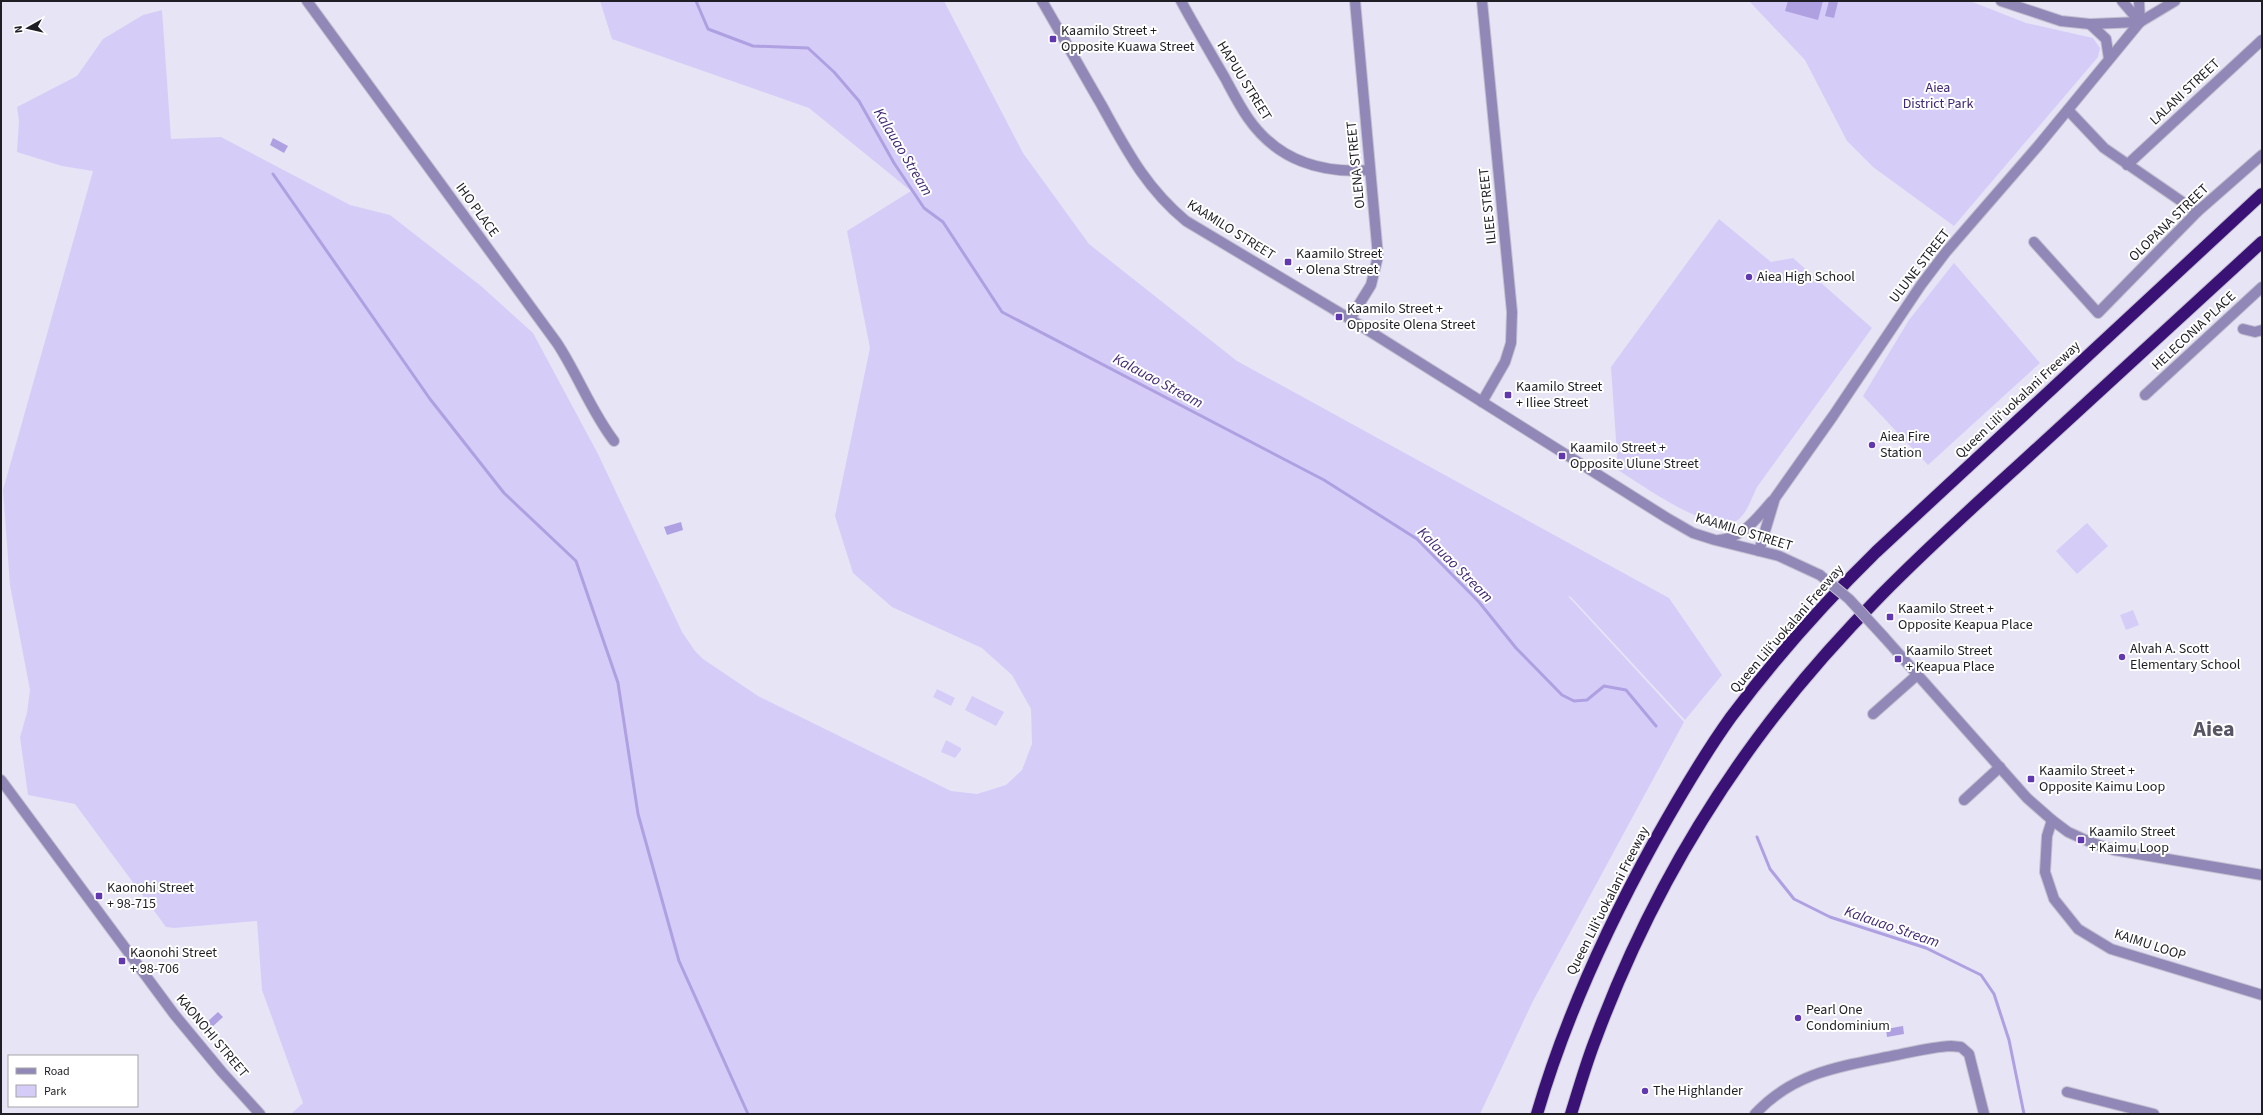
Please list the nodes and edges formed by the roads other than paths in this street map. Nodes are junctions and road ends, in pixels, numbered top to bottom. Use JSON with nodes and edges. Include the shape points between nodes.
{"nodes":[{"id":1,"x":307,"y":1,"type":"edge"},
{"id":2,"x":1042,"y":1,"type":"edge"},
{"id":3,"x":1181,"y":1,"type":"edge"},
{"id":4,"x":1355,"y":1,"type":"edge"},
{"id":5,"x":1482,"y":1,"type":"edge"},
{"id":6,"x":2001,"y":1,"type":"edge"},
{"id":7,"x":2122,"y":1,"type":"edge"},
{"id":8,"x":2139,"y":1,"type":"edge"},
{"id":9,"x":2158,"y":1,"type":"edge"},
{"id":10,"x":2173,"y":2,"type":"edge"},
{"id":11,"x":2140,"y":22,"type":"junction"},
{"id":12,"x":2090,"y":24,"type":"junction"},
{"id":13,"x":2262,"y":40,"type":"edge"},
{"id":14,"x":2110,"y":59,"type":"junction"},
{"id":15,"x":2068,"y":110,"type":"junction"},
{"id":16,"x":2262,"y":155,"type":"edge"},
{"id":17,"x":2126,"y":165,"type":"junction"},
{"id":18,"x":1370,"y":170,"type":"junction"},
{"id":19,"x":2262,"y":194,"type":"edge"},
{"id":20,"x":2197,"y":212,"type":"junction"},
{"id":21,"x":2034,"y":242,"type":"dead end"},
{"id":22,"x":2262,"y":242,"type":"edge"},
{"id":23,"x":2262,"y":287,"type":"edge"},
{"id":24,"x":1350,"y":319,"type":"junction"},
{"id":25,"x":2243,"y":329,"type":"dead end"},
{"id":26,"x":2262,"y":330,"type":"edge"},
{"id":27,"x":2145,"y":395,"type":"dead end"},
{"id":28,"x":1482,"y":402,"type":"junction"},
{"id":29,"x":614,"y":441,"type":"dead end"},
{"id":30,"x":1775,"y":498,"type":"junction"},
{"id":31,"x":1715,"y":540,"type":"junction"},
{"id":32,"x":1759,"y":551,"type":"junction"},
{"id":33,"x":1917,"y":675,"type":"junction"},
{"id":34,"x":1873,"y":714,"type":"dead end"},
{"id":35,"x":2000,"y":768,"type":"junction"},
{"id":36,"x":1,"y":780,"type":"edge"},
{"id":37,"x":1964,"y":800,"type":"dead end"},
{"id":38,"x":2052,"y":820,"type":"junction"},
{"id":39,"x":2262,"y":875,"type":"edge"},
{"id":40,"x":2262,"y":995,"type":"edge"},
{"id":41,"x":2067,"y":1092,"type":"dead end"},
{"id":42,"x":260,"y":1114,"type":"edge"},
{"id":43,"x":1537,"y":1114,"type":"edge"},
{"id":44,"x":1571,"y":1114,"type":"edge"},
{"id":45,"x":1755,"y":1114,"type":"edge"},
{"id":46,"x":1984,"y":1114,"type":"edge"},
{"id":47,"x":2154,"y":1114,"type":"edge"}],
"edges":[{"from":1,"to":29,"type":"street","name":"IHO PLACE","via":[[557,344],[579,380],[599,421]]},
{"from":2,"to":24,"type":"street","name":"KAAMILO STREET","via":[[1126,149],[1148,184],[1166,205],[1186,221]]},
{"from":3,"to":18,"type":"street","name":"HAPUU STREET","via":[[1248,118],[1262,136],[1281,150],[1310,165],[1346,172]]},
{"from":4,"to":18,"type":"street","name":"OLENA STREET"},
{"from":5,"to":28,"type":"street","name":"ILIEE STREET","via":[[1512,312],[1511,343],[1505,362]]},
{"from":6,"to":12,"type":"street","via":[[2061,21]]},
{"from":7,"to":11,"type":"street"},
{"from":8,"to":11,"type":"street"},
{"from":9,"to":10,"type":"street"},
{"from":10,"to":11,"type":"street"},
{"from":11,"to":12,"type":"street"},
{"from":11,"to":14,"type":"street","name":"ULUNE STREET"},
{"from":12,"to":14,"type":"street","via":[[2106,38]]},
{"from":13,"to":17,"type":"street","name":"LALANI STREET"},
{"from":14,"to":15,"type":"street","name":"ULUNE STREET"},
{"from":15,"to":17,"type":"street","via":[[2104,148]]},
{"from":15,"to":30,"type":"street","name":"ULUNE STREET","via":[[1946,252],[1921,285]]},
{"from":16,"to":20,"type":"street","name":"OLOPANA STREET"},
{"from":17,"to":20,"type":"street"},
{"from":18,"to":24,"type":"street","name":"OLENA STREET","via":[[1378,256],[1371,285]]},
{"from":19,"to":43,"type":"highway","name":"Queen Liliʻuokalani Freeway","via":[[1876,552],[1832,595],[1766,672],[1731,718],[1676,802],[1626,893],[1574,1004]]},
{"from":20,"to":21,"type":"street","name":"OLOPANA STREET","via":[[2098,313]]},
{"from":22,"to":44,"type":"highway","via":[[1903,571],[1797,686],[1710,808],[1640,933],[1596,1038]]},
{"from":23,"to":27,"type":"street","name":"HELECONIA PLACE"},
{"from":24,"to":28,"type":"street","name":"KAAMILO STREET"},
{"from":25,"to":26,"type":"street","via":[[2255,332]]},
{"from":28,"to":31,"type":"street","name":"KAAMILO STREET","via":[[1667,518],[1693,533]]},
{"from":30,"to":31,"type":"street","via":[[1743,532]]},
{"from":30,"to":32,"type":"street","name":"ULUNE STREET"},
{"from":31,"to":32,"type":"street","name":"KAAMILO STREET"},
{"from":32,"to":33,"type":"street","name":"KAAMILO STREET","bridge":true,"via":[[1801,565],[1820,575],[1849,599]]},
{"from":33,"to":34,"type":"street"},
{"from":33,"to":35,"type":"street","name":"KAAMILO STREET"},
{"from":35,"to":37,"type":"street"},
{"from":35,"to":38,"type":"street","name":"KAAMILO STREET"},
{"from":36,"to":42,"type":"street","name":"KAONOHI STREET","via":[[174,1014]]},
{"from":38,"to":39,"type":"street","name":"KAAMILO STREET","via":[[2068,832],[2114,850]]},
{"from":38,"to":40,"type":"street","name":"KAIMU LOOP","via":[[2047,836],[2045,872],[2054,899],[2078,929],[2111,948]]},
{"from":41,"to":47,"type":"street"},
{"from":45,"to":46,"type":"street","via":[[1769,1098],[1808,1076],[1831,1068],[1942,1046],[1961,1047],[1969,1054]]}]}
